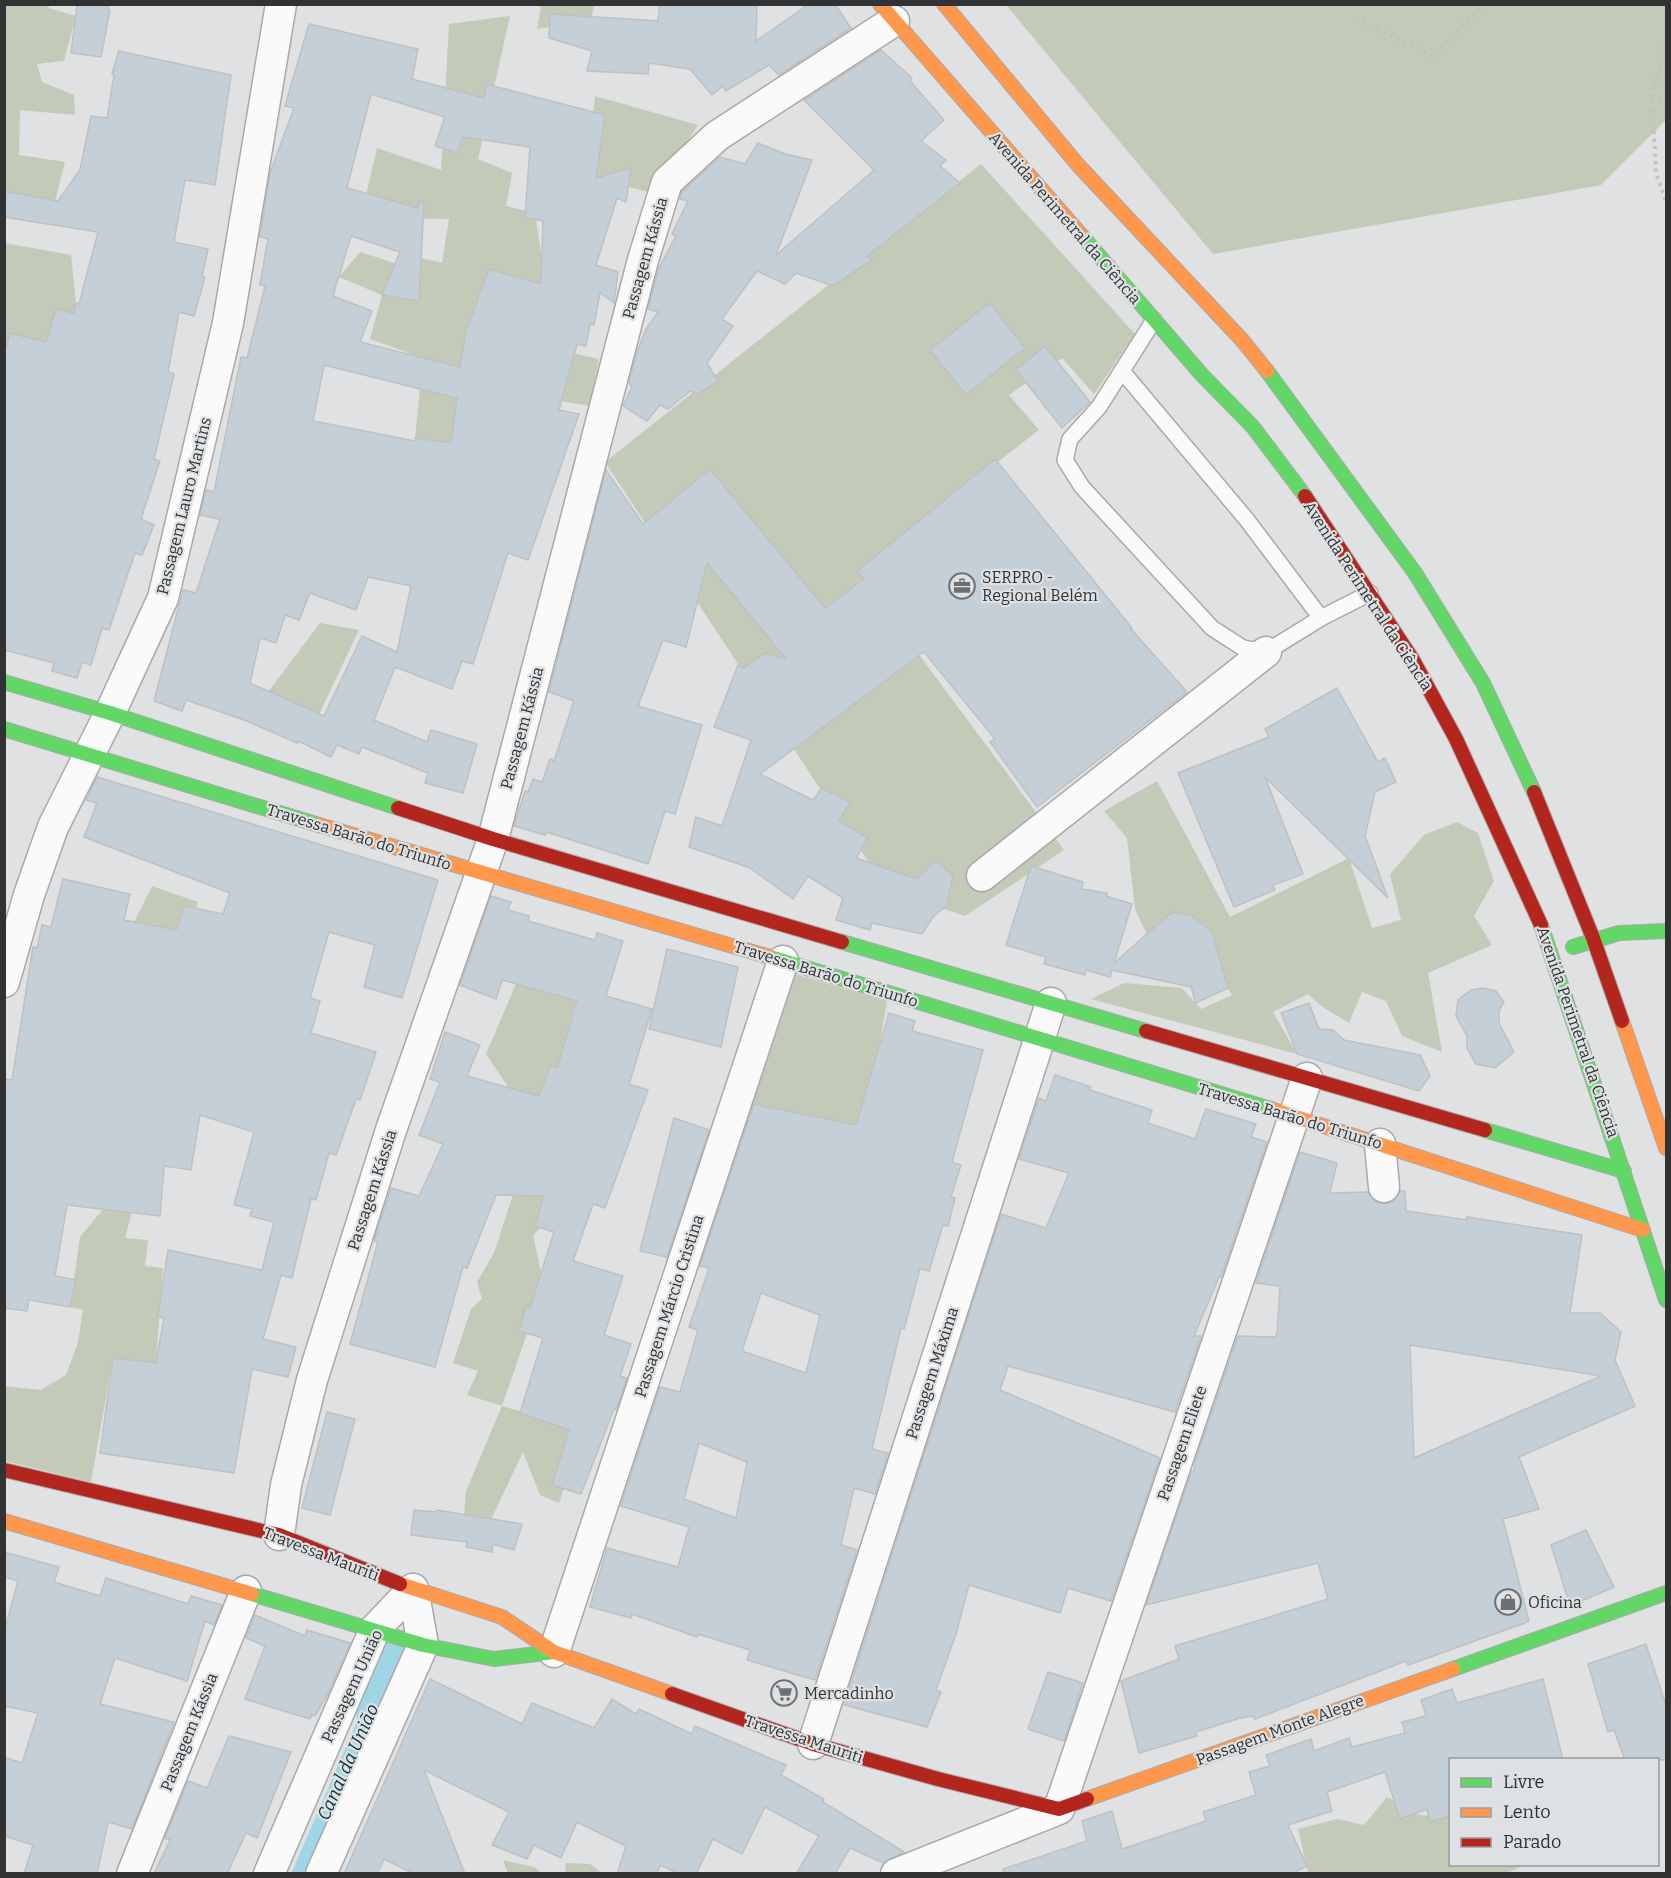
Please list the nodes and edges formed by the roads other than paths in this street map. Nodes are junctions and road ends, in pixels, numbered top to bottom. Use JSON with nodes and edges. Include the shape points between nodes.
{"nodes":[{"id":1,"x":281,"y":4,"type":"edge"},
{"id":2,"x":944,"y":4,"type":"edge"},
{"id":3,"x":887,"y":13,"type":"edge"},
{"id":4,"x":1154,"y":320,"type":"junction"},
{"id":5,"x":1122,"y":370,"type":"junction"},
{"id":6,"x":1370,"y":592,"type":"junction"},
{"id":7,"x":1321,"y":618,"type":"junction"},
{"id":8,"x":1266,"y":652,"type":"junction"},
{"id":9,"x":4,"y":682,"type":"edge"},
{"id":10,"x":110,"y":714,"type":"junction"},
{"id":11,"x":4,"y":729,"type":"edge"},
{"id":12,"x":88,"y":754,"type":"junction"},
{"id":13,"x":493,"y":839,"type":"junction"},
{"id":14,"x":482,"y":874,"type":"junction"},
{"id":15,"x":982,"y":876,"type":"dead end"},
{"id":16,"x":1666,"y":931,"type":"edge"},
{"id":17,"x":1593,"y":938,"type":"junction"},
{"id":18,"x":1552,"y":956,"type":"junction"},
{"id":19,"x":783,"y":961,"type":"junction"},
{"id":20,"x":4,"y":982,"type":"edge"},
{"id":21,"x":1051,"y":1003,"type":"junction"},
{"id":22,"x":1039,"y":1040,"type":"junction"},
{"id":23,"x":1307,"y":1078,"type":"junction"},
{"id":24,"x":1293,"y":1116,"type":"junction"},
{"id":25,"x":1380,"y":1144,"type":"junction"},
{"id":26,"x":1666,"y":1145,"type":"edge"},
{"id":27,"x":1624,"y":1171,"type":"junction"},
{"id":28,"x":1384,"y":1187,"type":"dead end"},
{"id":29,"x":1643,"y":1230,"type":"junction"},
{"id":30,"x":1666,"y":1300,"type":"edge"},
{"id":31,"x":4,"y":1470,"type":"edge"},
{"id":32,"x":4,"y":1521,"type":"edge"},
{"id":33,"x":279,"y":1535,"type":"junction"},
{"id":34,"x":413,"y":1589,"type":"junction"},
{"id":35,"x":246,"y":1591,"type":"junction"},
{"id":36,"x":1666,"y":1593,"type":"edge"},
{"id":37,"x":375,"y":1629,"type":"junction"},
{"id":38,"x":423,"y":1645,"type":"junction"},
{"id":39,"x":554,"y":1652,"type":"junction"},
{"id":40,"x":813,"y":1744,"type":"junction"},
{"id":41,"x":1059,"y":1809,"type":"junction"},
{"id":42,"x":132,"y":1874,"type":"edge"},
{"id":43,"x":269,"y":1874,"type":"edge"},
{"id":44,"x":321,"y":1874,"type":"edge"},
{"id":45,"x":896,"y":1874,"type":"edge"}],
"edges":[{"from":1,"to":10,"type":"street","name":"Passagem Lauro Martins","via":[[228,324],[163,598]]},
{"from":2,"to":17,"type":"main road","via":[[1078,165],[1242,340],[1415,573],[1483,683],[1540,806]]},
{"from":3,"to":4,"type":"main road","name":"Avenida Perimetral da Ciência"},
{"from":3,"to":13,"type":"street","name":"Passagem Kássia","via":[[717,136],[667,182]]},
{"from":4,"to":5,"type":"lane"},
{"from":4,"to":6,"type":"main road","name":"Avenida Perimetral da Ciência","via":[[1253,427],[1322,519]]},
{"from":5,"to":7,"type":"lane","via":[[1247,520]]},
{"from":5,"to":8,"type":"lane","via":[[1099,407],[1070,439],[1065,460],[1082,487],[1212,628],[1243,648]]},
{"from":6,"to":7,"type":"lane"},
{"from":6,"to":18,"type":"main road","name":"Avenida Perimetral da Ciência","via":[[1456,739],[1536,909]]},
{"from":7,"to":8,"type":"lane"},
{"from":8,"to":15,"type":"street"},
{"from":9,"to":10,"type":"main road"},
{"from":10,"to":12,"type":"street","name":"Passagem Lauro Martins"},
{"from":10,"to":13,"type":"main road"},
{"from":11,"to":12,"type":"main road","name":"Travessa Barão do Triunfo"},
{"from":12,"to":14,"type":"main road","name":"Travessa Barão do Triunfo"},
{"from":12,"to":20,"type":"street","name":"Passagem Lauro Martins","via":[[53,827]]},
{"from":13,"to":14,"type":"street","name":"Passagem Kássia"},
{"from":13,"to":21,"type":"main road"},
{"from":14,"to":19,"type":"main road","name":"Travessa Barão do Triunfo"},
{"from":14,"to":33,"type":"street","name":"Passagem Kássia","via":[[391,1130],[312,1380],[286,1485]]},
{"from":16,"to":17,"type":"main road","via":[[1641,928]]},
{"from":17,"to":18,"type":"main road"},
{"from":17,"to":26,"type":"main road"},
{"from":18,"to":27,"type":"main road","name":"Avenida Perimetral da Ciência"},
{"from":19,"to":22,"type":"main road","name":"Travessa Barão do Triunfo"},
{"from":19,"to":39,"type":"street","name":"Passagem Márcio Cristina"},
{"from":21,"to":22,"type":"street","name":"Passagem Máxima"},
{"from":21,"to":23,"type":"main road"},
{"from":22,"to":24,"type":"main road","name":"Travessa Barão do Triunfo"},
{"from":22,"to":40,"type":"street","name":"Passagem Máxima"},
{"from":23,"to":24,"type":"street","name":"Passagem Eliete"},
{"from":23,"to":27,"type":"main road"},
{"from":24,"to":25,"type":"main road","name":"Travessa Barão do Triunfo"},
{"from":24,"to":41,"type":"street","name":"Passagem Eliete"},
{"from":25,"to":28,"type":"street"},
{"from":25,"to":29,"type":"main road","name":"Travessa Barão do Triunfo"},
{"from":27,"to":29,"type":"main road","name":"Avenida Perimetral da Ciência"},
{"from":29,"to":30,"type":"main road","name":"Avenida Perimetral da Ciência"},
{"from":31,"to":33,"type":"main road","name":"Travessa Mauriti"},
{"from":32,"to":35,"type":"main road","name":"Travessa Mauriti"},
{"from":33,"to":34,"type":"main road","name":"Travessa Mauriti"},
{"from":34,"to":37,"type":"street","name":"Passagem União"},
{"from":34,"to":38,"type":"street"},
{"from":34,"to":39,"type":"main road","name":"Travessa Mauriti","via":[[502,1617]]},
{"from":35,"to":37,"type":"main road","name":"Travessa Mauriti"},
{"from":35,"to":42,"type":"street","name":"Passagem Kássia"},
{"from":36,"to":41,"type":"main road","name":"Passagem Monte Alegre"},
{"from":37,"to":38,"type":"main road","name":"Travessa Mauriti"},
{"from":37,"to":43,"type":"street","name":"Passagem União"},
{"from":38,"to":39,"type":"main road","name":"Travessa Mauriti","via":[[494,1659]]},
{"from":38,"to":44,"type":"street"},
{"from":39,"to":40,"type":"main road","name":"Travessa Mauriti"},
{"from":40,"to":41,"type":"main road","name":"Travessa Mauriti"},
{"from":41,"to":45,"type":"street","name":"Passagem Monte Alegre"}]}
